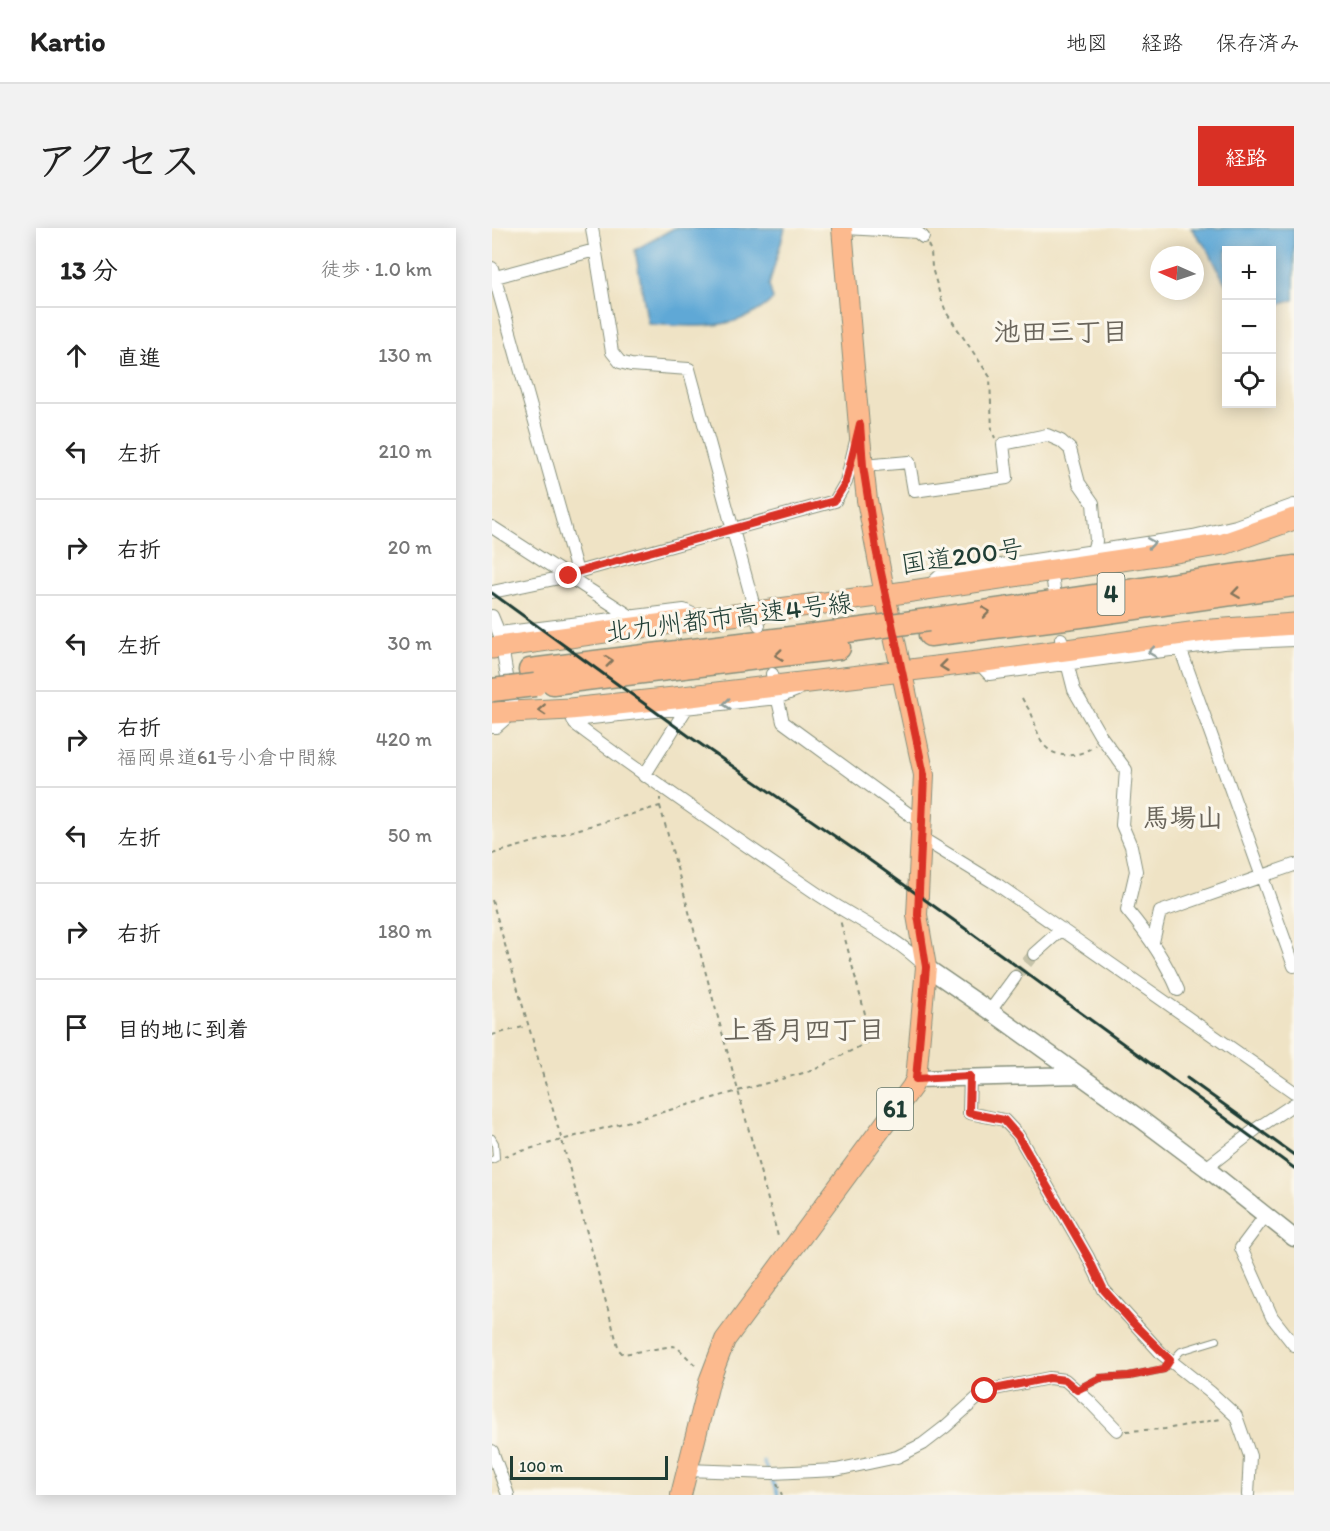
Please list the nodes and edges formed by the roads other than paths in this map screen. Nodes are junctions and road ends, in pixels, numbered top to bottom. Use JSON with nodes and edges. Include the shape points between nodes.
{"nodes":[{"id":1,"x":592,"y":228,"type":"edge"},
{"id":2,"x":844,"y":228,"type":"edge"},
{"id":3,"x":923,"y":237,"type":"road end"},
{"id":4,"x":595,"y":250,"type":"junction"},
{"id":5,"x":493,"y":274,"type":"edge"},
{"id":6,"x":860,"y":424,"type":"junction"},
{"id":7,"x":863,"y":466,"type":"junction"},
{"id":8,"x":1294,"y":505,"type":"edge"},
{"id":9,"x":1294,"y":519,"type":"edge"},
{"id":10,"x":492,"y":527,"type":"edge"},
{"id":11,"x":732,"y":528,"type":"junction"},
{"id":12,"x":1294,"y":554,"type":"edge"},
{"id":13,"x":1090,"y":559,"type":"junction"},
{"id":14,"x":1294,"y":567,"type":"edge"},
{"id":15,"x":573,"y":574,"type":"junction"},
{"id":16,"x":1294,"y":585,"type":"edge"},
{"id":17,"x":492,"y":592,"type":"edge"},
{"id":18,"x":885,"y":595,"type":"junction"},
{"id":19,"x":1077,"y":599,"type":"junction"},
{"id":20,"x":492,"y":616,"type":"edge"},
{"id":21,"x":630,"y":616,"type":"junction"},
{"id":22,"x":703,"y":619,"type":"junction"},
{"id":23,"x":758,"y":619,"type":"junction"},
{"id":24,"x":1294,"y":624,"type":"edge"},
{"id":25,"x":929,"y":628,"type":"junction"},
{"id":26,"x":1294,"y":640,"type":"edge"},
{"id":27,"x":498,"y":643,"type":"edge"},
{"id":28,"x":1180,"y":648,"type":"junction"},
{"id":29,"x":1064,"y":651,"type":"junction"},
{"id":30,"x":903,"y":671,"type":"junction"},
{"id":31,"x":492,"y":674,"type":"edge"},
{"id":32,"x":533,"y":678,"type":"junction"},
{"id":33,"x":775,"y":686,"type":"junction"},
{"id":34,"x":492,"y":690,"type":"edge"},
{"id":35,"x":686,"y":709,"type":"junction"},
{"id":36,"x":502,"y":713,"type":"edge"},
{"id":37,"x":572,"y":714,"type":"junction"},
{"id":38,"x":492,"y":727,"type":"edge"},
{"id":39,"x":644,"y":776,"type":"junction"},
{"id":40,"x":920,"y":830,"type":"junction"},
{"id":41,"x":1294,"y":865,"type":"edge"},
{"id":42,"x":1262,"y":877,"type":"junction"},
{"id":43,"x":1062,"y":929,"type":"junction"},
{"id":44,"x":1153,"y":942,"type":"junction"},
{"id":45,"x":1034,"y":954,"type":"tunnel mouth"},
{"id":46,"x":1294,"y":966,"type":"edge"},
{"id":47,"x":926,"y":967,"type":"junction"},
{"id":48,"x":1015,"y":977,"type":"tunnel mouth"},
{"id":49,"x":1178,"y":990,"type":"dead end"},
{"id":50,"x":990,"y":1011,"type":"junction"},
{"id":51,"x":1077,"y":1075,"type":"junction"},
{"id":52,"x":970,"y":1076,"type":"junction"},
{"id":53,"x":916,"y":1079,"type":"junction"},
{"id":54,"x":1294,"y":1092,"type":"edge"},
{"id":55,"x":1294,"y":1104,"type":"edge"},
{"id":56,"x":492,"y":1138,"type":"edge"},
{"id":57,"x":494,"y":1159,"type":"edge"},
{"id":58,"x":1206,"y":1168,"type":"junction"},
{"id":59,"x":1265,"y":1216,"type":"junction"},
{"id":60,"x":1294,"y":1238,"type":"edge"},
{"id":61,"x":1217,"y":1340,"type":"dead end"},
{"id":62,"x":1294,"y":1345,"type":"edge"},
{"id":63,"x":1170,"y":1360,"type":"junction"},
{"id":64,"x":1077,"y":1390,"type":"junction"},
{"id":65,"x":1117,"y":1430,"type":"road end"},
{"id":66,"x":492,"y":1451,"type":"edge"},
{"id":67,"x":686,"y":1470,"type":"junction"},
{"id":68,"x":508,"y":1495,"type":"edge"},
{"id":69,"x":681,"y":1495,"type":"edge"},
{"id":70,"x":1248,"y":1495,"type":"edge"}],
"edges":[{"from":1,"to":4,"type":"street"},
{"from":2,"to":3,"type":"street","via":[[916,232]]},
{"from":2,"to":6,"type":"main road","number":"61"},
{"from":4,"to":5,"type":"street"},
{"from":4,"to":11,"type":"street","via":[[612,352],[620,362],[631,365],[689,369]]},
{"from":5,"to":15,"type":"street"},
{"from":6,"to":7,"type":"main road","number":"61"},
{"from":6,"to":11,"type":"street","via":[[846,482],[834,501]]},
{"from":7,"to":13,"type":"street","via":[[909,462],[914,491],[1007,478],[1003,444],[1047,435],[1070,449],[1079,483],[1093,503],[1096,541]]},
{"from":7,"to":18,"type":"main road","number":"61"},
{"from":13,"to":8,"type":"street","one_way":true,"via":[[1236,526]]},
{"from":9,"to":13,"type":"highway","name":"国道200号","via":[[1224,544]]},
{"from":10,"to":15,"type":"street"},
{"from":11,"to":15,"type":"street"},
{"from":11,"to":23,"type":"street"},
{"from":12,"to":19,"type":"highway"},
{"from":13,"to":18,"type":"highway","name":"国道200号","via":[[1052,572]]},
{"from":14,"to":19,"type":"highway","name":"北九州都市高速4号線","number":"4"},
{"from":15,"to":17,"type":"street"},
{"from":15,"to":21,"type":"street"},
{"from":16,"to":25,"type":"highway","name":"北九州都市高速4号線","number":"4","one_way":true,"via":[[1081,616]]},
{"from":18,"to":23,"type":"highway","name":"国道200号"},
{"from":18,"to":30,"type":"main road","number":"61"},
{"from":25,"to":19,"type":"highway","name":"北九州都市高速4号線","number":"4","one_way":true},
{"from":20,"to":27,"type":"street"},
{"from":21,"to":22,"type":"street","via":[[684,610]]},
{"from":21,"to":27,"type":"street"},
{"from":22,"to":23,"type":"highway","name":"国道200号"},
{"from":22,"to":27,"type":"highway","name":"国道200号"},
{"from":24,"to":29,"type":"highway","via":[[1212,630]]},
{"from":25,"to":32,"type":"highway","name":"北九州都市高速4号線","number":"4","bridge":true},
{"from":26,"to":28,"type":"street"},
{"from":27,"to":36,"type":"street"},
{"from":28,"to":29,"type":"street","one_way":true},
{"from":28,"to":42,"type":"street"},
{"from":29,"to":30,"type":"highway","one_way":true},
{"from":29,"to":44,"type":"street","via":[[1074,690],[1126,770],[1122,825],[1136,871],[1127,910]]},
{"from":30,"to":33,"type":"highway"},
{"from":30,"to":40,"type":"main road","number":"61","via":[[924,775]]},
{"from":31,"to":32,"type":"highway","name":"北九州都市高速4号線","number":"4"},
{"from":32,"to":34,"type":"highway","name":"北九州都市高速4号線","number":"4","bridge":true},
{"from":33,"to":35,"type":"street","one_way":true},
{"from":33,"to":37,"type":"highway"},
{"from":33,"to":40,"type":"street","via":[[783,722]]},
{"from":35,"to":37,"type":"street"},
{"from":35,"to":39,"type":"street"},
{"from":37,"to":36,"type":"highway","one_way":true},
{"from":36,"to":38,"type":"street","via":[[496,727]]},
{"from":37,"to":39,"type":"street","via":[[575,724]]},
{"from":39,"to":47,"type":"street","via":[[913,954]]},
{"from":40,"to":43,"type":"street"},
{"from":40,"to":47,"type":"main road","number":"61","via":[[918,915]]},
{"from":41,"to":42,"type":"street"},
{"from":42,"to":44,"type":"street","via":[[1160,912]]},
{"from":42,"to":46,"type":"street"},
{"from":43,"to":45,"type":"street"},
{"from":43,"to":54,"type":"street"},
{"from":44,"to":49,"type":"street"},
{"from":47,"to":50,"type":"street"},
{"from":47,"to":53,"type":"main road","number":"61"},
{"from":48,"to":50,"type":"street"},
{"from":50,"to":51,"type":"street"},
{"from":51,"to":52,"type":"street"},
{"from":51,"to":58,"type":"street"},
{"from":52,"to":53,"type":"street"},
{"from":52,"to":63,"type":"street","via":[[969,1113],[1004,1120],[1018,1136],[1104,1290]]},
{"from":53,"to":67,"type":"main road","number":"61","via":[[725,1340],[710,1379]]},
{"from":55,"to":58,"type":"street"},
{"from":56,"to":57,"type":"lane"},
{"from":58,"to":59,"type":"street"},
{"from":59,"to":60,"type":"street"},
{"from":59,"to":62,"type":"street","via":[[1241,1248],[1272,1317]]},
{"from":61,"to":63,"type":"lane","via":[[1181,1351]]},
{"from":63,"to":64,"type":"lane","via":[[1164,1369],[1100,1378]]},
{"from":63,"to":70,"type":"street","via":[[1236,1416],[1250,1456]]},
{"from":64,"to":65,"type":"street"},
{"from":64,"to":67,"type":"street","via":[[1065,1380],[1049,1378],[985,1391],[922,1444],[897,1457],[836,1470]]},
{"from":66,"to":68,"type":"street"},
{"from":67,"to":69,"type":"main road","number":"61"}]}
